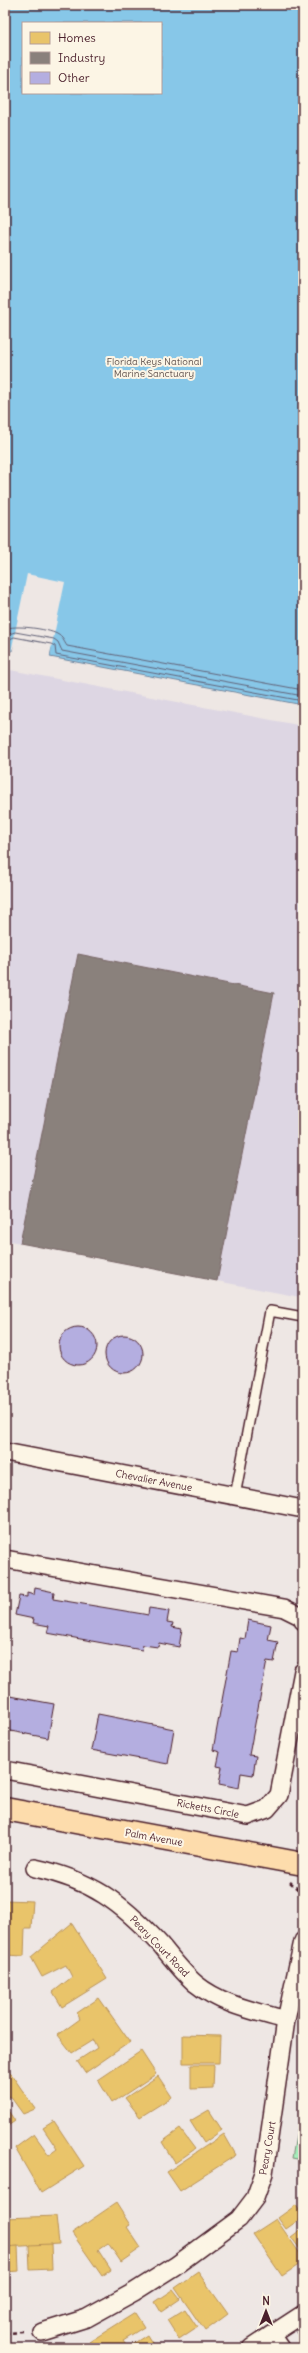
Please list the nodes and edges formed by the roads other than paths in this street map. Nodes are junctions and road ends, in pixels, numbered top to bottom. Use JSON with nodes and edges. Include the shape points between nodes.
{"nodes":[{"id":1,"x":303,"y":1317,"type":"edge"},
{"id":2,"x":5,"y":1452,"type":"edge"},
{"id":3,"x":235,"y":1496,"type":"junction"},
{"id":4,"x":303,"y":1509,"type":"edge"},
{"id":5,"x":5,"y":1559,"type":"edge"},
{"id":6,"x":303,"y":1621,"type":"edge"},
{"id":7,"x":303,"y":1671,"type":"edge"},
{"id":8,"x":5,"y":1770,"type":"edge"},
{"id":9,"x":5,"y":1809,"type":"edge"},
{"id":10,"x":303,"y":1864,"type":"edge"},
{"id":11,"x":35,"y":1868,"type":"dead end"},
{"id":12,"x":303,"y":1941,"type":"edge"},
{"id":13,"x":286,"y":2020,"type":"junction"},
{"id":14,"x":303,"y":2314,"type":"edge"},
{"id":15,"x":42,"y":2332,"type":"road end"},
{"id":16,"x":275,"y":2341,"type":"edge"},
{"id":17,"x":251,"y":2348,"type":"edge"}],
"edges":[{"from":1,"to":3,"type":"lane","via":[[270,1311]]},
{"from":2,"to":3,"type":"street","name":"Chevalier Avenue"},
{"from":3,"to":4,"type":"street","name":"Chevalier Avenue"},
{"from":5,"to":6,"type":"street","via":[[284,1608],[302,1617]]},
{"from":7,"to":8,"type":"street","name":"Ricketts Circle","via":[[279,1795],[267,1809],[248,1816]]},
{"from":9,"to":10,"type":"main road","name":"Palm Avenue"},
{"from":11,"to":13,"type":"street","name":"Peary Court Road","via":[[64,1874],[93,1887],[117,1904],[141,1923],[196,1984],[214,1995],[231,2004]]},
{"from":12,"to":13,"type":"street","name":"Peary Court"},
{"from":13,"to":15,"type":"street","name":"Peary Court","via":[[264,2173],[255,2198],[239,2218],[176,2266],[87,2318]]},
{"from":14,"to":16,"type":"street"},
{"from":16,"to":17,"type":"street"}]}
